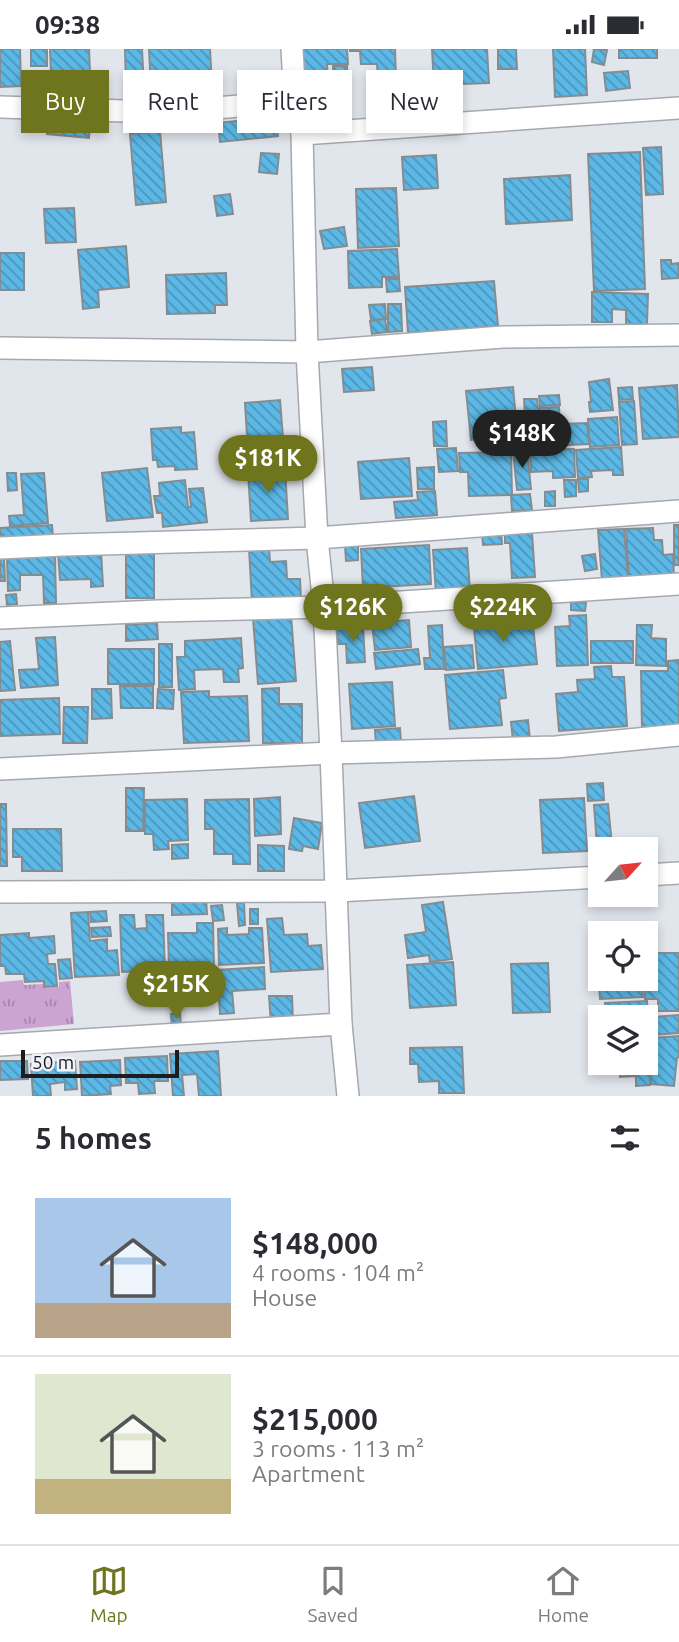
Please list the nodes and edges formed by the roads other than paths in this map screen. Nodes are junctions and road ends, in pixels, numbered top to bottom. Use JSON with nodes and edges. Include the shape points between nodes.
{"nodes":[{"id":1,"x":292,"y":49,"type":"edge"},
{"id":2,"x":293,"y":70,"type":"edge"},
{"id":3,"x":237,"y":106,"type":"edge"},
{"id":4,"x":0,"y":107,"type":"edge"},
{"id":5,"x":679,"y":108,"type":"edge"},
{"id":6,"x":302,"y":134,"type":"joint"},
{"id":7,"x":679,"y":335,"type":"edge"},
{"id":8,"x":0,"y":348,"type":"edge"},
{"id":9,"x":307,"y":352,"type":"junction"},
{"id":10,"x":679,"y":511,"type":"edge"},
{"id":11,"x":317,"y":538,"type":"junction"},
{"id":12,"x":0,"y":548,"type":"edge"},
{"id":13,"x":679,"y":584,"type":"edge"},
{"id":14,"x":324,"y":607,"type":"junction"},
{"id":15,"x":0,"y":618,"type":"edge"},
{"id":16,"x":679,"y":735,"type":"edge"},
{"id":17,"x":331,"y":753,"type":"junction"},
{"id":18,"x":0,"y":769,"type":"edge"},
{"id":19,"x":679,"y":873,"type":"edge"},
{"id":20,"x":658,"y":874,"type":"edge"},
{"id":21,"x":588,"y":878,"type":"edge"},
{"id":22,"x":337,"y":891,"type":"junction"},
{"id":23,"x":0,"y":892,"type":"edge"},
{"id":24,"x":341,"y":1024,"type":"junction"},
{"id":25,"x":0,"y":1045,"type":"edge"},
{"id":26,"x":348,"y":1096,"type":"edge"}],
"edges":[{"from":1,"to":2,"type":"street"},
{"from":3,"to":4,"type":"street","via":[[125,111]]},
{"from":5,"to":6,"type":"street"},
{"from":6,"to":9,"type":"street"},
{"from":7,"to":9,"type":"street","via":[[503,337]]},
{"from":8,"to":9,"type":"street"},
{"from":9,"to":11,"type":"street"},
{"from":10,"to":11,"type":"street"},
{"from":11,"to":12,"type":"street"},
{"from":11,"to":14,"type":"street"},
{"from":13,"to":14,"type":"street"},
{"from":14,"to":15,"type":"street"},
{"from":14,"to":17,"type":"street"},
{"from":16,"to":17,"type":"street","via":[[556,747]]},
{"from":17,"to":18,"type":"street"},
{"from":17,"to":22,"type":"street"},
{"from":19,"to":20,"type":"street"},
{"from":21,"to":22,"type":"street"},
{"from":22,"to":23,"type":"street"},
{"from":22,"to":24,"type":"street"},
{"from":24,"to":25,"type":"street"},
{"from":24,"to":26,"type":"street"}]}
